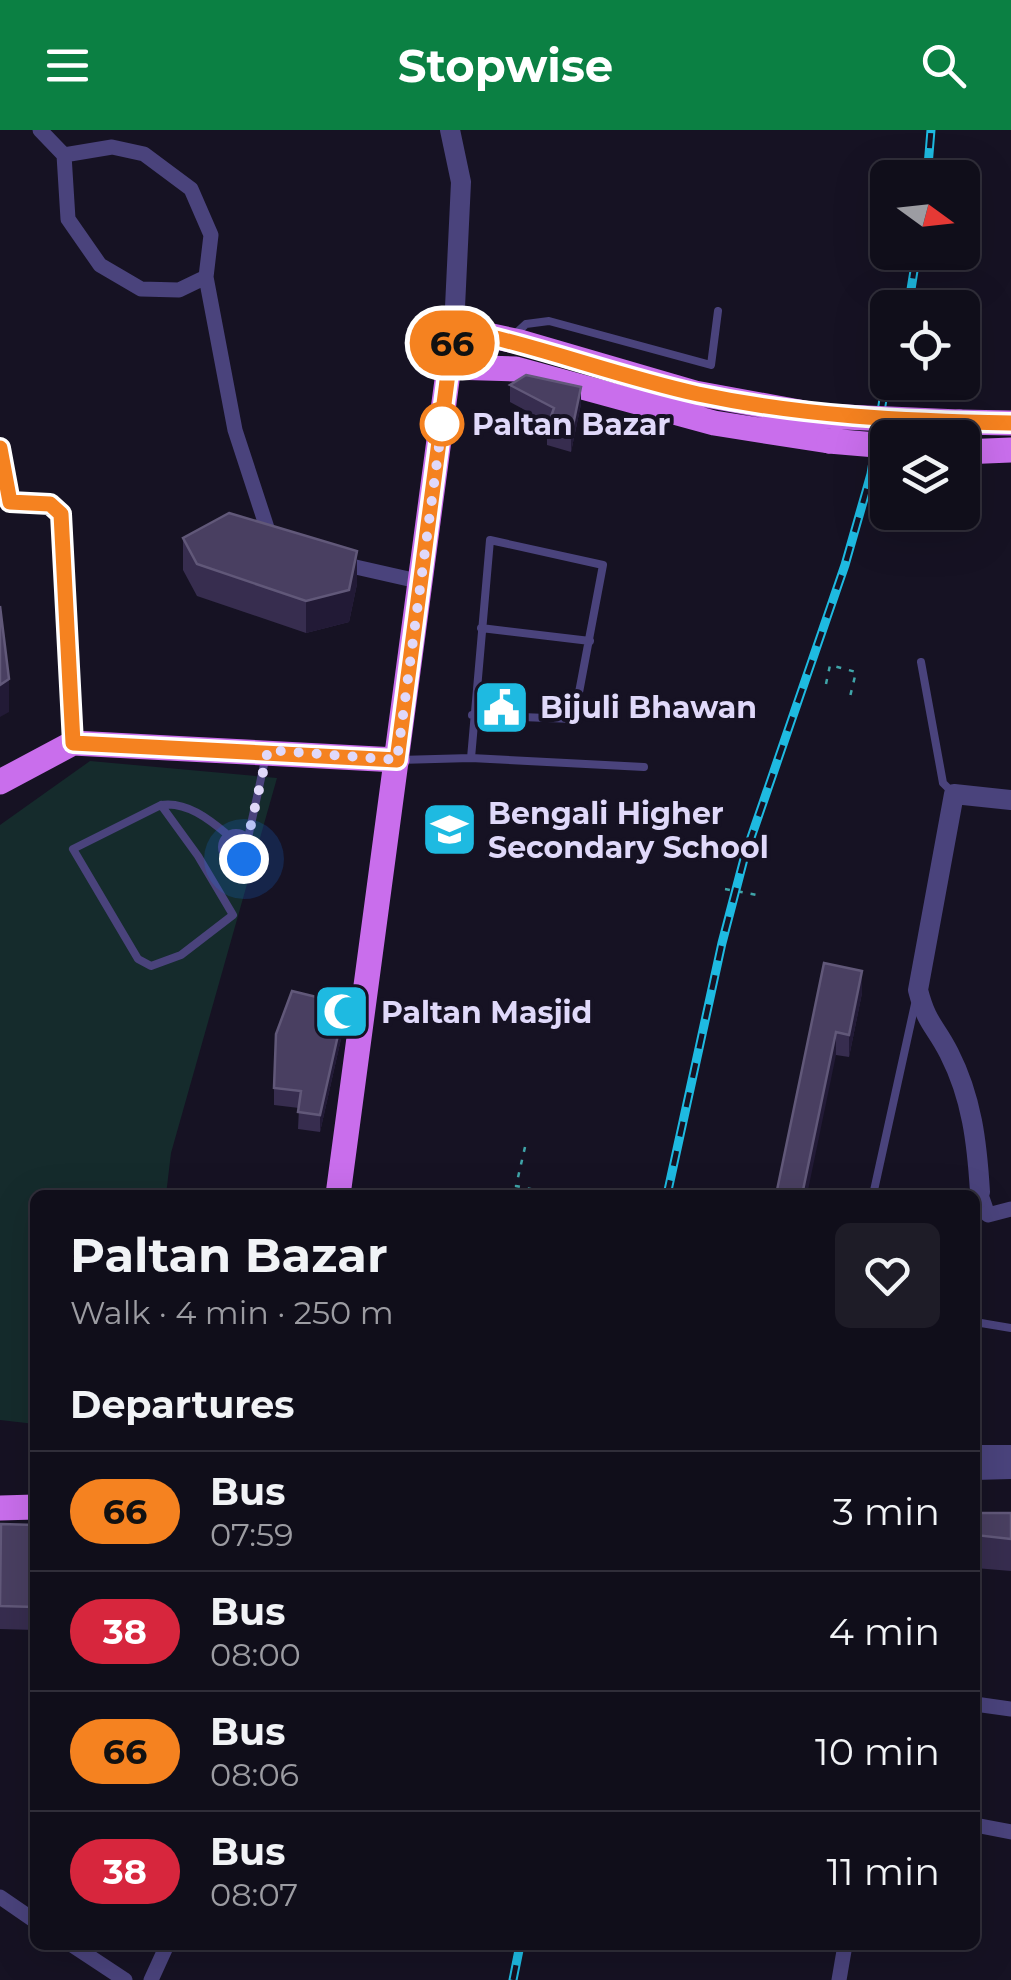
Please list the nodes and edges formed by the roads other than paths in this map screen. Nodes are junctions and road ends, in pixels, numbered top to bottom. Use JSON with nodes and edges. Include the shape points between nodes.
{"nodes":[{"id":1,"x":40,"y":130,"type":"edge"},
{"id":2,"x":450,"y":130,"type":"edge"},
{"id":3,"x":64,"y":154,"type":"junction"},
{"id":4,"x":206,"y":277,"type":"junction"},
{"id":5,"x":718,"y":311,"type":"dead end"},
{"id":6,"x":454,"y":328,"type":"junction"},
{"id":7,"x":515,"y":340,"type":"junction"},
{"id":8,"x":450,"y":366,"type":"junction"},
{"id":9,"x":1011,"y":423,"type":"edge"},
{"id":10,"x":870,"y":444,"type":"edge"},
{"id":11,"x":0,"y":448,"type":"edge"},
{"id":12,"x":1011,"y":450,"type":"edge"},
{"id":13,"x":980,"y":451,"type":"edge"},
{"id":14,"x":298,"y":548,"type":"edge"},
{"id":15,"x":326,"y":560,"type":"edge"},
{"id":16,"x":422,"y":582,"type":"junction"},
{"id":17,"x":481,"y":628,"type":"junction"},
{"id":18,"x":590,"y":640,"type":"junction"},
{"id":19,"x":921,"y":662,"type":"dead end"},
{"id":20,"x":472,"y":715,"type":"junction"},
{"id":21,"x":73,"y":743,"type":"junction"},
{"id":22,"x":268,"y":750,"type":"junction"},
{"id":23,"x":471,"y":758,"type":"junction"},
{"id":24,"x":397,"y":760,"type":"junction"},
{"id":25,"x":644,"y":767,"type":"dead end"},
{"id":26,"x":0,"y":782,"type":"edge"},
{"id":27,"x":954,"y":794,"type":"junction"},
{"id":28,"x":1011,"y":800,"type":"edge"},
{"id":29,"x":161,"y":804,"type":"junction"},
{"id":30,"x":228,"y":834,"type":"junction"},
{"id":31,"x":248,"y":838,"type":"junction"},
{"id":32,"x":918,"y":990,"type":"junction"},
{"id":33,"x":339,"y":1190,"type":"edge"},
{"id":34,"x":875,"y":1190,"type":"edge"},
{"id":35,"x":977,"y":1190,"type":"edge"},
{"id":36,"x":980,"y":1202,"type":"edge"},
{"id":37,"x":1011,"y":1210,"type":"edge"},
{"id":38,"x":980,"y":1323,"type":"edge"},
{"id":39,"x":1011,"y":1328,"type":"edge"},
{"id":40,"x":980,"y":1455,"type":"edge"},
{"id":41,"x":1011,"y":1455,"type":"edge"},
{"id":42,"x":1011,"y":1469,"type":"edge"},
{"id":43,"x":980,"y":1470,"type":"edge"},
{"id":44,"x":30,"y":1507,"type":"edge"},
{"id":45,"x":0,"y":1508,"type":"edge"},
{"id":46,"x":980,"y":1705,"type":"edge"},
{"id":47,"x":1011,"y":1710,"type":"edge"},
{"id":48,"x":980,"y":1826,"type":"edge"},
{"id":49,"x":1011,"y":1832,"type":"edge"},
{"id":50,"x":0,"y":1898,"type":"edge"},
{"id":51,"x":30,"y":1917,"type":"edge"},
{"id":52,"x":80,"y":1950,"type":"edge"},
{"id":53,"x":165,"y":1950,"type":"edge"},
{"id":54,"x":844,"y":1950,"type":"edge"},
{"id":55,"x":125,"y":1980,"type":"edge"},
{"id":56,"x":151,"y":1980,"type":"edge"},
{"id":57,"x":840,"y":1980,"type":"edge"}],
"edges":[{"from":1,"to":3,"type":"street"},
{"from":2,"to":6,"type":"street","via":[[460,182]]},
{"from":3,"to":4,"type":"street","via":[[112,148],[144,154],[172,172],[191,189],[211,235]]},
{"from":3,"to":4,"type":"street","via":[[68,219],[100,265],[141,289],[179,290]]},
{"from":4,"to":14,"type":"street","via":[[235,430],[270,537]]},
{"from":5,"to":7,"type":"lane","via":[[711,365],[549,321],[526,324]]},
{"from":6,"to":7,"type":"main road"},
{"from":6,"to":8,"type":"main road"},
{"from":7,"to":9,"type":"main road","bridge":true,"via":[[695,393],[821,416]]},
{"from":8,"to":10,"type":"main road","bridge":true,"via":[[516,369],[714,423]]},
{"from":8,"to":16,"type":"main road"},
{"from":11,"to":21,"type":"street","via":[[10,502],[50,504],[61,514]]},
{"from":12,"to":13,"type":"main road"},
{"from":15,"to":16,"type":"street"},
{"from":16,"to":24,"type":"main road"},
{"from":17,"to":18,"type":"lane"},
{"from":17,"to":18,"type":"lane","via":[[490,540],[603,565]]},
{"from":17,"to":20,"type":"lane"},
{"from":18,"to":20,"type":"lane","via":[[574,720]]},
{"from":19,"to":27,"type":"lane","via":[[943,783]]},
{"from":20,"to":23,"type":"lane"},
{"from":21,"to":22,"type":"main road"},
{"from":21,"to":26,"type":"main road"},
{"from":22,"to":24,"type":"main road"},
{"from":22,"to":31,"type":"lane"},
{"from":23,"to":24,"type":"lane"},
{"from":23,"to":25,"type":"lane"},
{"from":24,"to":33,"type":"main road"},
{"from":27,"to":28,"type":"street"},
{"from":27,"to":32,"type":"street"},
{"from":29,"to":29,"type":"lane","via":[[73,849],[138,959],[151,966],[181,955],[233,915]]},
{"from":29,"to":30,"type":"lane","via":[[206,816]]},
{"from":30,"to":31,"type":"lane"},
{"from":30,"to":31,"type":"lane","via":[[221,850],[232,861],[248,855]]},
{"from":32,"to":34,"type":"lane"},
{"from":32,"to":35,"type":"street","via":[[926,1021],[948,1052],[976,1123]]},
{"from":36,"to":37,"type":"street","via":[[988,1215]]},
{"from":38,"to":39,"type":"lane"},
{"from":40,"to":41,"type":"street"},
{"from":42,"to":43,"type":"street"},
{"from":44,"to":45,"type":"main road"},
{"from":46,"to":47,"type":"street"},
{"from":48,"to":49,"type":"street"},
{"from":50,"to":51,"type":"street"},
{"from":52,"to":55,"type":"street"},
{"from":53,"to":56,"type":"street"},
{"from":54,"to":57,"type":"street"}]}
